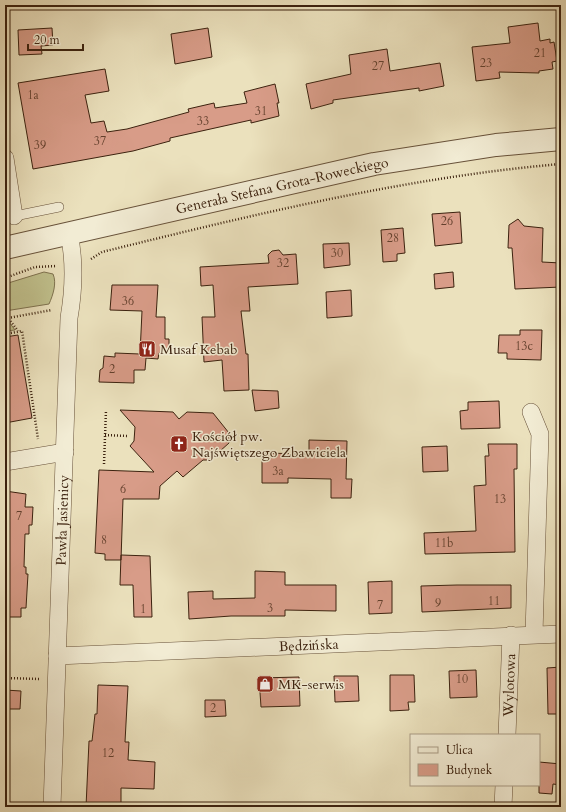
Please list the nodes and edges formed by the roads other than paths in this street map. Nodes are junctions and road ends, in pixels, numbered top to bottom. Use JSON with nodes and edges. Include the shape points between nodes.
{"nodes":[{"id":1,"x":561,"y":139,"type":"edge"},
{"id":2,"x":5,"y":158,"type":"edge"},
{"id":3,"x":59,"y":207,"type":"dead end"},
{"id":4,"x":10,"y":217,"type":"edge"},
{"id":5,"x":69,"y":233,"type":"junction"},
{"id":6,"x":5,"y":248,"type":"edge"},
{"id":7,"x":531,"y":412,"type":"dead end"},
{"id":8,"x":65,"y":452,"type":"junction"},
{"id":9,"x":5,"y":462,"type":"edge"},
{"id":10,"x":534,"y":634,"type":"junction"},
{"id":11,"x":561,"y":634,"type":"edge"},
{"id":12,"x":511,"y":635,"type":"junction"},
{"id":13,"x":57,"y":656,"type":"junction"},
{"id":14,"x":506,"y":734,"type":"edge"},
{"id":15,"x":504,"y":786,"type":"edge"},
{"id":16,"x":52,"y":807,"type":"edge"},
{"id":17,"x":503,"y":807,"type":"edge"}],
"edges":[{"from":1,"to":5,"type":"street","name":"Generała Stefana Grota-Roweckiego","via":[[374,164]]},
{"from":2,"to":4,"type":"street"},
{"from":3,"to":4,"type":"lane"},
{"from":5,"to":6,"type":"street","name":"Generała Stefana Grota-Roweckiego"},
{"from":5,"to":8,"type":"street","name":"Pawła Jasienicy","via":[[74,257],[74,292],[69,318]]},
{"from":7,"to":10,"type":"street","via":[[540,434]]},
{"from":8,"to":9,"type":"street"},
{"from":8,"to":13,"type":"street","name":"Pawła Jasienicy"},
{"from":10,"to":11,"type":"street","name":"Będzińska"},
{"from":10,"to":12,"type":"street","name":"Będzińska"},
{"from":12,"to":13,"type":"street","name":"Będzińska"},
{"from":12,"to":14,"type":"street","name":"Wylotowa"},
{"from":13,"to":16,"type":"street","name":"Pawła Jasienicy"},
{"from":15,"to":17,"type":"street"}]}
